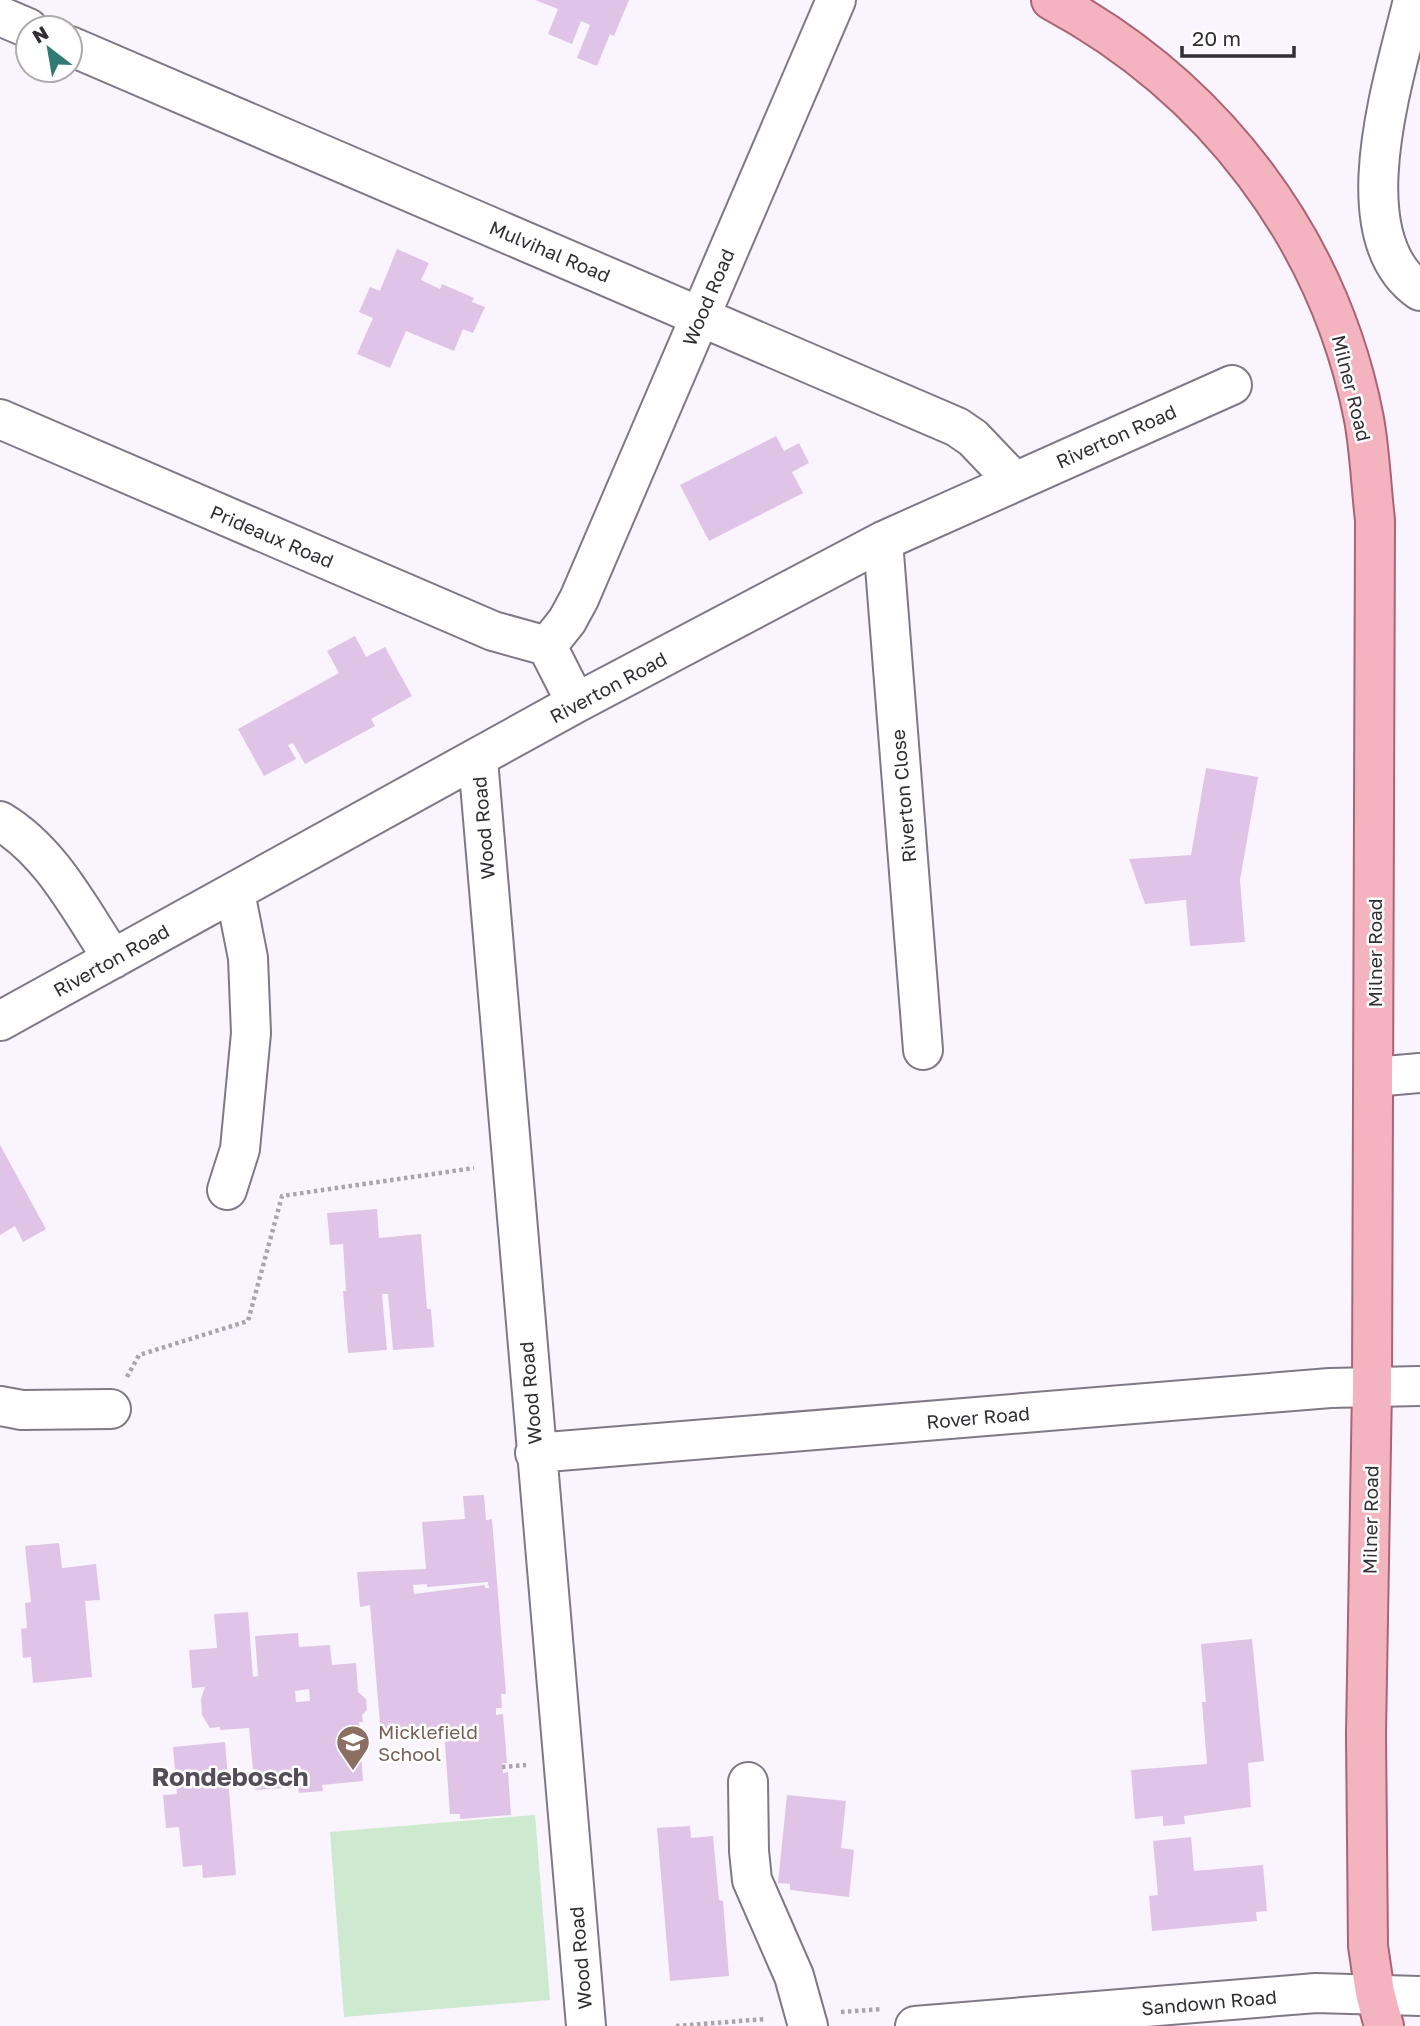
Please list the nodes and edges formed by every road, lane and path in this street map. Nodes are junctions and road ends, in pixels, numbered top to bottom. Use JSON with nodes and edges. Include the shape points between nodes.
{"nodes":[{"id":1,"x":836,"y":0,"type":"edge"},
{"id":2,"x":1051,"y":0,"type":"edge"},
{"id":3,"x":1413,"y":0,"type":"edge"},
{"id":4,"x":84,"y":52,"type":"edge"},
{"id":5,"x":1409,"y":280,"type":"edge"},
{"id":6,"x":700,"y":315,"type":"junction"},
{"id":7,"x":1232,"y":385,"type":"dead end"},
{"id":8,"x":0,"y":419,"type":"edge"},
{"id":9,"x":1014,"y":481,"type":"junction"},
{"id":10,"x":883,"y":541,"type":"junction"},
{"id":11,"x":547,"y":646,"type":"junction"},
{"id":12,"x":576,"y":703,"type":"junction"},
{"id":13,"x":478,"y":760,"type":"junction"},
{"id":14,"x":0,"y":821,"type":"edge"},
{"id":15,"x":235,"y":892,"type":"junction"},
{"id":16,"x":113,"y":959,"type":"junction"},
{"id":17,"x":0,"y":1021,"type":"edge"},
{"id":18,"x":923,"y":1050,"type":"dead end"},
{"id":19,"x":1420,"y":1073,"type":"edge"},
{"id":20,"x":1374,"y":1077,"type":"junction"},
{"id":21,"x":511,"y":1163,"type":"junction"},
{"id":22,"x":227,"y":1190,"type":"dead end"},
{"id":23,"x":1420,"y":1386,"type":"edge"},
{"id":24,"x":1373,"y":1388,"type":"junction"},
{"id":25,"x":0,"y":1406,"type":"edge"},
{"id":26,"x":111,"y":1409,"type":"joint"},
{"id":27,"x":536,"y":1453,"type":"junction"},
{"id":28,"x":748,"y":1782,"type":"dead end"},
{"id":29,"x":1420,"y":1996,"type":"edge"},
{"id":30,"x":1380,"y":2010,"type":"edge"},
{"id":31,"x":586,"y":2026,"type":"edge"},
{"id":32,"x":808,"y":2026,"type":"edge"},
{"id":33,"x":915,"y":2026,"type":"edge"}],
"edges":[{"from":1,"to":6,"type":"street","name":"Wood Road"},
{"from":2,"to":20,"type":"main road","name":"Milner Road","via":[[1088,20],[1155,70],[1235,146],[1310,262],[1341,335],[1364,421],[1374,520]]},
{"from":3,"to":5,"type":"street","via":[[1377,177],[1378,212],[1386,243]]},
{"from":4,"to":6,"type":"street","name":"Mulvihal Road"},
{"from":6,"to":9,"type":"street","name":"Mulvihal Road","via":[[957,427]]},
{"from":6,"to":11,"type":"street","name":"Wood Road","via":[[579,598]]},
{"from":7,"to":9,"type":"street","name":"Riverton Road"},
{"from":8,"to":11,"type":"street","name":"Prideaux Road","via":[[494,631]]},
{"from":9,"to":10,"type":"street","name":"Riverton Road"},
{"from":10,"to":12,"type":"street","name":"Riverton Road"},
{"from":10,"to":18,"type":"street","name":"Riverton Close"},
{"from":11,"to":12,"type":"street"},
{"from":12,"to":13,"type":"street","name":"Riverton Road"},
{"from":13,"to":15,"type":"street","name":"Riverton Road"},
{"from":13,"to":21,"type":"street","name":"Wood Road"},
{"from":14,"to":16,"type":"street","via":[[41,853]]},
{"from":15,"to":16,"type":"street","name":"Riverton Road"},
{"from":15,"to":22,"type":"street","via":[[248,958],[251,1033],[240,1149]]},
{"from":16,"to":17,"type":"street","name":"Riverton Road"},
{"from":19,"to":20,"type":"street"},
{"from":20,"to":24,"type":"main road","name":"Milner Road"},
{"from":21,"to":26,"type":"path","via":[[282,1196],[248,1321],[139,1355]]},
{"from":21,"to":27,"type":"street","name":"Wood Road"},
{"from":23,"to":24,"type":"street","name":"Rover Road"},
{"from":24,"to":27,"type":"street","name":"Rover Road"},
{"from":24,"to":30,"type":"main road","name":"Milner Road","via":[[1366,1734],[1368,1946]]},
{"from":25,"to":26,"type":"street"},
{"from":27,"to":31,"type":"street","name":"Wood Road"},
{"from":28,"to":32,"type":"street","via":[[752,1880],[794,1976]]},
{"from":29,"to":30,"type":"street","name":"Sandown Road"},
{"from":30,"to":33,"type":"street","name":"Sandown Road","via":[[1317,1993]]}]}
